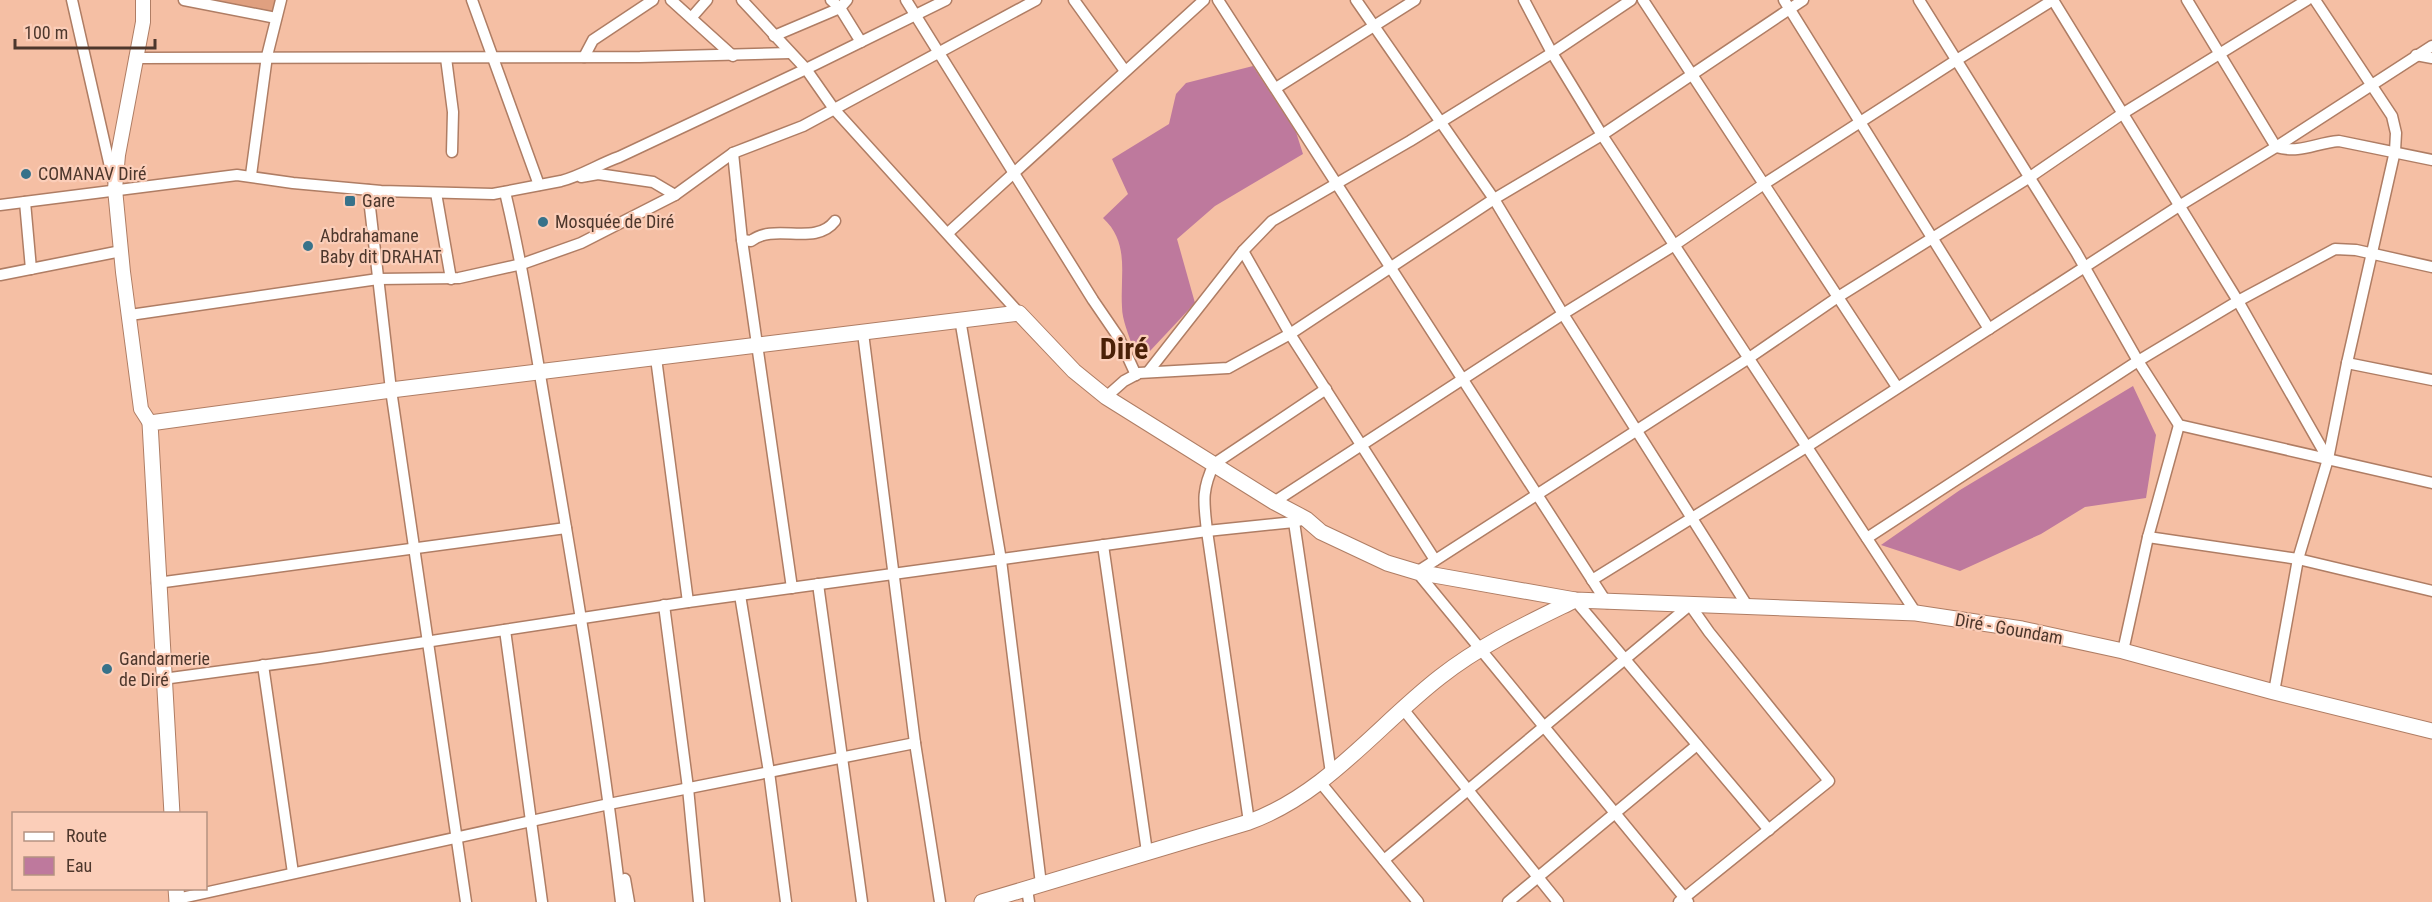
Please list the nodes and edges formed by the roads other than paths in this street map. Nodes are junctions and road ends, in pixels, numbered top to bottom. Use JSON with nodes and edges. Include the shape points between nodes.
{"nodes":[{"id":1,"x":72,"y":0,"type":"edge"},
{"id":2,"x":143,"y":0,"type":"edge"},
{"id":3,"x":184,"y":0,"type":"edge"},
{"id":4,"x":281,"y":0,"type":"edge"},
{"id":5,"x":472,"y":0,"type":"edge"},
{"id":6,"x":653,"y":0,"type":"edge"},
{"id":7,"x":671,"y":0,"type":"edge"},
{"id":8,"x":706,"y":0,"type":"edge"},
{"id":9,"x":742,"y":0,"type":"edge"},
{"id":10,"x":906,"y":0,"type":"edge"},
{"id":11,"x":946,"y":0,"type":"edge"},
{"id":12,"x":1036,"y":0,"type":"edge"},
{"id":13,"x":1074,"y":0,"type":"edge"},
{"id":14,"x":1204,"y":0,"type":"edge"},
{"id":15,"x":1218,"y":0,"type":"edge"},
{"id":16,"x":1356,"y":0,"type":"edge"},
{"id":17,"x":1415,"y":0,"type":"edge"},
{"id":18,"x":1524,"y":0,"type":"edge"},
{"id":19,"x":1630,"y":0,"type":"edge"},
{"id":20,"x":1643,"y":0,"type":"edge"},
{"id":21,"x":1803,"y":0,"type":"edge"},
{"id":22,"x":1919,"y":0,"type":"edge"},
{"id":23,"x":2053,"y":0,"type":"edge"},
{"id":24,"x":2187,"y":0,"type":"edge"},
{"id":25,"x":2307,"y":0,"type":"edge"},
{"id":26,"x":2315,"y":0,"type":"edge"},
{"id":27,"x":839,"y":3,"type":"edge"},
{"id":28,"x":1787,"y":4,"type":"edge"},
{"id":29,"x":915,"y":15,"type":"junction"},
{"id":30,"x":692,"y":17,"type":"junction"},
{"id":31,"x":276,"y":18,"type":"junction"},
{"id":32,"x":1375,"y":26,"type":"junction"},
{"id":33,"x":774,"y":36,"type":"junction"},
{"id":34,"x":861,"y":42,"type":"junction"},
{"id":35,"x":2432,"y":46,"type":"edge"},
{"id":36,"x":790,"y":53,"type":"junction"},
{"id":37,"x":938,"y":53,"type":"junction"},
{"id":38,"x":1552,"y":53,"type":"junction"},
{"id":39,"x":2221,"y":53,"type":"junction"},
{"id":40,"x":2416,"y":55,"type":"junction"},
{"id":41,"x":267,"y":56,"type":"junction"},
{"id":42,"x":734,"y":56,"type":"junction"},
{"id":43,"x":584,"y":57,"type":"junction"},
{"id":44,"x":2432,"y":57,"type":"edge"},
{"id":45,"x":135,"y":58,"type":"junction"},
{"id":46,"x":446,"y":58,"type":"junction"},
{"id":47,"x":494,"y":58,"type":"junction"},
{"id":48,"x":1955,"y":61,"type":"junction"},
{"id":49,"x":806,"y":69,"type":"junction"},
{"id":50,"x":1125,"y":72,"type":"junction"},
{"id":51,"x":1691,"y":73,"type":"junction"},
{"id":52,"x":2373,"y":85,"type":"junction"},
{"id":53,"x":1276,"y":88,"type":"junction"},
{"id":54,"x":834,"y":109,"type":"junction"},
{"id":55,"x":2122,"y":114,"type":"junction"},
{"id":56,"x":1441,"y":121,"type":"junction"},
{"id":57,"x":1860,"y":122,"type":"junction"},
{"id":58,"x":1602,"y":135,"type":"junction"},
{"id":59,"x":2276,"y":147,"type":"junction"},
{"id":60,"x":2395,"y":151,"type":"junction"},
{"id":61,"x":452,"y":152,"type":"dead end"},
{"id":62,"x":733,"y":153,"type":"junction"},
{"id":63,"x":2432,"y":160,"type":"edge"},
{"id":64,"x":1014,"y":172,"type":"junction"},
{"id":65,"x":251,"y":176,"type":"junction"},
{"id":66,"x":2030,"y":177,"type":"junction"},
{"id":67,"x":572,"y":178,"type":"junction"},
{"id":68,"x":1337,"y":184,"type":"junction"},
{"id":69,"x":1764,"y":184,"type":"junction"},
{"id":70,"x":539,"y":185,"type":"junction"},
{"id":71,"x":115,"y":189,"type":"junction"},
{"id":72,"x":368,"y":190,"type":"junction"},
{"id":73,"x":505,"y":192,"type":"junction"},
{"id":74,"x":436,"y":193,"type":"junction"},
{"id":75,"x":675,"y":195,"type":"junction"},
{"id":76,"x":1494,"y":199,"type":"junction"},
{"id":77,"x":25,"y":202,"type":"junction"},
{"id":78,"x":0,"y":205,"type":"edge"},
{"id":79,"x":2179,"y":206,"type":"junction"},
{"id":80,"x":835,"y":221,"type":"dead end"},
{"id":81,"x":948,"y":233,"type":"junction"},
{"id":82,"x":1932,"y":237,"type":"junction"},
{"id":83,"x":742,"y":240,"type":"junction"},
{"id":84,"x":1673,"y":246,"type":"junction"},
{"id":85,"x":121,"y":251,"type":"junction"},
{"id":86,"x":1244,"y":251,"type":"junction"},
{"id":87,"x":2372,"y":253,"type":"junction"},
{"id":88,"x":522,"y":264,"type":"junction"},
{"id":89,"x":2432,"y":267,"type":"edge"},
{"id":90,"x":2085,"y":268,"type":"junction"},
{"id":91,"x":31,"y":269,"type":"junction"},
{"id":92,"x":1392,"y":269,"type":"junction"},
{"id":93,"x":0,"y":275,"type":"edge"},
{"id":94,"x":378,"y":279,"type":"junction"},
{"id":95,"x":451,"y":279,"type":"junction"},
{"id":96,"x":1838,"y":297,"type":"junction"},
{"id":97,"x":2238,"y":301,"type":"junction"},
{"id":98,"x":1019,"y":313,"type":"junction"},
{"id":99,"x":1563,"y":314,"type":"junction"},
{"id":100,"x":130,"y":315,"type":"junction"},
{"id":101,"x":960,"y":319,"type":"junction"},
{"id":102,"x":1989,"y":329,"type":"junction"},
{"id":103,"x":863,"y":333,"type":"junction"},
{"id":104,"x":1290,"y":334,"type":"junction"},
{"id":105,"x":759,"y":346,"type":"junction"},
{"id":106,"x":656,"y":358,"type":"junction"},
{"id":107,"x":1749,"y":358,"type":"junction"},
{"id":108,"x":2138,"y":361,"type":"junction"},
{"id":109,"x":2347,"y":363,"type":"junction"},
{"id":110,"x":539,"y":372,"type":"junction"},
{"id":111,"x":1148,"y":372,"type":"junction"},
{"id":112,"x":1136,"y":375,"type":"junction"},
{"id":113,"x":1463,"y":379,"type":"junction"},
{"id":114,"x":2432,"y":380,"type":"edge"},
{"id":115,"x":1897,"y":387,"type":"junction"},
{"id":116,"x":1326,"y":389,"type":"junction"},
{"id":117,"x":390,"y":390,"type":"junction"},
{"id":118,"x":1106,"y":398,"type":"junction"},
{"id":119,"x":150,"y":423,"type":"junction"},
{"id":120,"x":2179,"y":425,"type":"junction"},
{"id":121,"x":1636,"y":429,"type":"junction"},
{"id":122,"x":1363,"y":444,"type":"junction"},
{"id":123,"x":1808,"y":446,"type":"junction"},
{"id":124,"x":2328,"y":459,"type":"junction"},
{"id":125,"x":1214,"y":464,"type":"junction"},
{"id":126,"x":2432,"y":483,"type":"edge"},
{"id":127,"x":1537,"y":494,"type":"junction"},
{"id":128,"x":1274,"y":502,"type":"junction"},
{"id":129,"x":1692,"y":517,"type":"junction"},
{"id":130,"x":1300,"y":520,"type":"junction"},
{"id":131,"x":566,"y":528,"type":"junction"},
{"id":132,"x":1208,"y":531,"type":"junction"},
{"id":133,"x":2148,"y":537,"type":"junction"},
{"id":134,"x":1867,"y":538,"type":"junction"},
{"id":135,"x":1103,"y":545,"type":"junction"},
{"id":136,"x":415,"y":549,"type":"junction"},
{"id":137,"x":2298,"y":559,"type":"junction"},
{"id":138,"x":1001,"y":560,"type":"junction"},
{"id":139,"x":1435,"y":560,"type":"junction"},
{"id":140,"x":1417,"y":572,"type":"junction"},
{"id":141,"x":894,"y":574,"type":"junction"},
{"id":142,"x":1592,"y":580,"type":"junction"},
{"id":143,"x":157,"y":583,"type":"junction"},
{"id":144,"x":818,"y":584,"type":"junction"},
{"id":145,"x":792,"y":588,"type":"junction"},
{"id":146,"x":2432,"y":591,"type":"edge"},
{"id":147,"x":740,"y":595,"type":"junction"},
{"id":148,"x":1575,"y":600,"type":"junction"},
{"id":149,"x":688,"y":602,"type":"junction"},
{"id":150,"x":1607,"y":603,"type":"junction"},
{"id":151,"x":1690,"y":604,"type":"junction"},
{"id":152,"x":664,"y":605,"type":"junction"},
{"id":153,"x":1748,"y":607,"type":"junction"},
{"id":154,"x":1916,"y":613,"type":"junction"},
{"id":155,"x":582,"y":618,"type":"junction"},
{"id":156,"x":505,"y":630,"type":"junction"},
{"id":157,"x":429,"y":641,"type":"junction"},
{"id":158,"x":1480,"y":648,"type":"junction"},
{"id":159,"x":2123,"y":651,"type":"junction"},
{"id":160,"x":1625,"y":659,"type":"junction"},
{"id":161,"x":263,"y":665,"type":"junction"},
{"id":162,"x":163,"y":679,"type":"junction"},
{"id":163,"x":2274,"y":692,"type":"junction"},
{"id":164,"x":1403,"y":709,"type":"junction"},
{"id":165,"x":1544,"y":726,"type":"junction"},
{"id":166,"x":2431,"y":727,"type":"edge"},
{"id":167,"x":915,"y":743,"type":"junction"},
{"id":168,"x":1697,"y":745,"type":"junction"},
{"id":169,"x":843,"y":757,"type":"junction"},
{"id":170,"x":769,"y":772,"type":"junction"},
{"id":171,"x":1325,"y":778,"type":"junction"},
{"id":172,"x":688,"y":788,"type":"junction"},
{"id":173,"x":1468,"y":790,"type":"junction"},
{"id":174,"x":609,"y":804,"type":"junction"},
{"id":175,"x":172,"y":812,"type":"edge"},
{"id":176,"x":1615,"y":813,"type":"junction"},
{"id":177,"x":533,"y":821,"type":"junction"},
{"id":178,"x":1249,"y":822,"type":"junction"},
{"id":179,"x":1769,"y":830,"type":"junction"},
{"id":180,"x":458,"y":837,"type":"junction"},
{"id":181,"x":1147,"y":852,"type":"junction"},
{"id":182,"x":621,"y":859,"type":"dead end"},
{"id":183,"x":1384,"y":860,"type":"junction"},
{"id":184,"x":293,"y":873,"type":"junction"},
{"id":185,"x":1538,"y":877,"type":"junction"},
{"id":186,"x":1032,"y":892,"type":"edge"},
{"id":187,"x":177,"y":896,"type":"edge"},
{"id":188,"x":1684,"y":900,"type":"edge"},
{"id":189,"x":466,"y":902,"type":"edge"},
{"id":190,"x":542,"y":902,"type":"edge"},
{"id":191,"x":621,"y":902,"type":"edge"},
{"id":192,"x":629,"y":902,"type":"edge"},
{"id":193,"x":699,"y":902,"type":"edge"},
{"id":194,"x":786,"y":902,"type":"edge"},
{"id":195,"x":862,"y":902,"type":"edge"},
{"id":196,"x":940,"y":902,"type":"edge"},
{"id":197,"x":982,"y":902,"type":"edge"},
{"id":198,"x":1418,"y":902,"type":"edge"},
{"id":199,"x":1508,"y":902,"type":"edge"},
{"id":200,"x":1558,"y":902,"type":"edge"}],
"edges":[{"from":1,"to":71,"type":"street"},
{"from":2,"to":45,"type":"street","via":[[143,22]]},
{"from":3,"to":31,"type":"street"},
{"from":4,"to":31,"type":"street"},
{"from":5,"to":47,"type":"street"},
{"from":6,"to":43,"type":"street","via":[[593,40]]},
{"from":7,"to":30,"type":"street"},
{"from":8,"to":30,"type":"street"},
{"from":9,"to":33,"type":"street"},
{"from":10,"to":29,"type":"street"},
{"from":11,"to":29,"type":"street"},
{"from":12,"to":37,"type":"street"},
{"from":13,"to":50,"type":"street"},
{"from":14,"to":50,"type":"street"},
{"from":15,"to":53,"type":"street"},
{"from":16,"to":32,"type":"street"},
{"from":17,"to":32,"type":"street"},
{"from":18,"to":38,"type":"street"},
{"from":19,"to":38,"type":"street"},
{"from":20,"to":51,"type":"street"},
{"from":21,"to":28,"type":"street"},
{"from":22,"to":48,"type":"street"},
{"from":23,"to":48,"type":"street"},
{"from":23,"to":55,"type":"street"},
{"from":24,"to":39,"type":"street"},
{"from":25,"to":39,"type":"street"},
{"from":26,"to":52,"type":"street"},
{"from":27,"to":33,"type":"street"},
{"from":27,"to":34,"type":"street"},
{"from":28,"to":51,"type":"street"},
{"from":28,"to":57,"type":"street"},
{"from":29,"to":34,"type":"street"},
{"from":29,"to":37,"type":"street"},
{"from":30,"to":42,"type":"street"},
{"from":31,"to":41,"type":"street"},
{"from":32,"to":53,"type":"street"},
{"from":32,"to":56,"type":"street"},
{"from":33,"to":36,"type":"street"},
{"from":34,"to":49,"type":"street"},
{"from":35,"to":40,"type":"street"},
{"from":36,"to":42,"type":"street"},
{"from":36,"to":49,"type":"street"},
{"from":37,"to":54,"type":"street"},
{"from":37,"to":64,"type":"street"},
{"from":38,"to":56,"type":"street"},
{"from":38,"to":58,"type":"street"},
{"from":39,"to":55,"type":"street"},
{"from":39,"to":59,"type":"street"},
{"from":40,"to":44,"type":"street"},
{"from":40,"to":52,"type":"street"},
{"from":41,"to":45,"type":"street"},
{"from":41,"to":46,"type":"street"},
{"from":41,"to":65,"type":"street"},
{"from":42,"to":43,"type":"street"},
{"from":43,"to":47,"type":"street"},
{"from":45,"to":71,"type":"street"},
{"from":46,"to":47,"type":"street"},
{"from":46,"to":61,"type":"street","via":[[453,112]]},
{"from":47,"to":70,"type":"street"},
{"from":48,"to":57,"type":"street"},
{"from":48,"to":66,"type":"street"},
{"from":49,"to":54,"type":"street"},
{"from":49,"to":67,"type":"street"},
{"from":50,"to":64,"type":"street"},
{"from":51,"to":58,"type":"street"},
{"from":51,"to":69,"type":"street"},
{"from":52,"to":59,"type":"street"},
{"from":52,"to":60,"type":"street","via":[[2392,116]]},
{"from":53,"to":68,"type":"street"},
{"from":54,"to":62,"type":"street","via":[[803,126]]},
{"from":54,"to":81,"type":"street"},
{"from":55,"to":66,"type":"street"},
{"from":55,"to":79,"type":"street"},
{"from":56,"to":68,"type":"street"},
{"from":56,"to":76,"type":"street"},
{"from":57,"to":69,"type":"street"},
{"from":57,"to":82,"type":"street"},
{"from":58,"to":76,"type":"street"},
{"from":58,"to":84,"type":"street"},
{"from":59,"to":60,"type":"street","via":[[2291,151],[2339,141]]},
{"from":59,"to":79,"type":"street"},
{"from":60,"to":63,"type":"street"},
{"from":60,"to":87,"type":"street"},
{"from":62,"to":75,"type":"street"},
{"from":62,"to":83,"type":"street"},
{"from":64,"to":81,"type":"street"},
{"from":64,"to":112,"type":"street","via":[[1119,338]]},
{"from":65,"to":71,"type":"street"},
{"from":65,"to":72,"type":"street"},
{"from":66,"to":82,"type":"street"},
{"from":66,"to":90,"type":"street"},
{"from":67,"to":70,"type":"street"},
{"from":67,"to":75,"type":"street","via":[[598,174],[624,177],[653,182]]},
{"from":68,"to":86,"type":"street","via":[[1272,221]]},
{"from":68,"to":92,"type":"street"},
{"from":69,"to":84,"type":"street"},
{"from":69,"to":96,"type":"street"},
{"from":70,"to":73,"type":"street"},
{"from":71,"to":77,"type":"street"},
{"from":71,"to":85,"type":"street"},
{"from":72,"to":74,"type":"street"},
{"from":72,"to":94,"type":"street"},
{"from":73,"to":74,"type":"street"},
{"from":73,"to":88,"type":"street"},
{"from":74,"to":95,"type":"street"},
{"from":75,"to":88,"type":"street","via":[[581,243]]},
{"from":76,"to":92,"type":"street"},
{"from":76,"to":99,"type":"street"},
{"from":77,"to":78,"type":"street"},
{"from":77,"to":91,"type":"street"},
{"from":79,"to":90,"type":"street"},
{"from":79,"to":97,"type":"street"},
{"from":80,"to":83,"type":"street","via":[[816,233],[759,234],[751,241]]},
{"from":81,"to":98,"type":"street"},
{"from":82,"to":96,"type":"street"},
{"from":82,"to":102,"type":"street"},
{"from":83,"to":105,"type":"street"},
{"from":84,"to":99,"type":"street"},
{"from":84,"to":107,"type":"street"},
{"from":85,"to":91,"type":"street"},
{"from":85,"to":100,"type":"street"},
{"from":86,"to":104,"type":"street"},
{"from":86,"to":111,"type":"street"},
{"from":87,"to":89,"type":"street"},
{"from":87,"to":97,"type":"street","via":[[2335,249]]},
{"from":87,"to":109,"type":"street"},
{"from":88,"to":95,"type":"street"},
{"from":88,"to":110,"type":"street"},
{"from":90,"to":102,"type":"street"},
{"from":90,"to":108,"type":"street"},
{"from":91,"to":93,"type":"street"},
{"from":92,"to":104,"type":"street"},
{"from":92,"to":113,"type":"street"},
{"from":94,"to":95,"type":"street"},
{"from":94,"to":100,"type":"street"},
{"from":94,"to":117,"type":"street"},
{"from":96,"to":107,"type":"street"},
{"from":96,"to":115,"type":"street"},
{"from":97,"to":108,"type":"street"},
{"from":97,"to":124,"type":"street"},
{"from":98,"to":101,"type":"main road"},
{"from":98,"to":118,"type":"main road","name":"Diré - Goundam","via":[[1074,371]]},
{"from":99,"to":113,"type":"street"},
{"from":99,"to":121,"type":"street"},
{"from":100,"to":119,"type":"street","via":[[141,410]]},
{"from":101,"to":103,"type":"main road"},
{"from":101,"to":138,"type":"street"},
{"from":102,"to":115,"type":"street"},
{"from":103,"to":105,"type":"main road"},
{"from":103,"to":141,"type":"street"},
{"from":104,"to":111,"type":"street","via":[[1228,368]]},
{"from":104,"to":116,"type":"street"},
{"from":105,"to":106,"type":"main road"},
{"from":105,"to":145,"type":"street"},
{"from":106,"to":110,"type":"main road"},
{"from":106,"to":149,"type":"street"},
{"from":107,"to":121,"type":"street"},
{"from":107,"to":123,"type":"street"},
{"from":108,"to":120,"type":"street"},
{"from":108,"to":134,"type":"street"},
{"from":109,"to":114,"type":"street"},
{"from":109,"to":124,"type":"street"},
{"from":110,"to":117,"type":"main road"},
{"from":110,"to":131,"type":"street"},
{"from":111,"to":112,"type":"street"},
{"from":112,"to":118,"type":"street"},
{"from":113,"to":122,"type":"street"},
{"from":113,"to":127,"type":"street"},
{"from":115,"to":123,"type":"street"},
{"from":116,"to":122,"type":"street"},
{"from":116,"to":125,"type":"street"},
{"from":117,"to":119,"type":"main road"},
{"from":117,"to":136,"type":"street"},
{"from":118,"to":125,"type":"main road","name":"Diré - Goundam"},
{"from":119,"to":143,"type":"main road"},
{"from":120,"to":124,"type":"street"},
{"from":120,"to":133,"type":"street"},
{"from":121,"to":127,"type":"street"},
{"from":121,"to":129,"type":"street"},
{"from":122,"to":128,"type":"street"},
{"from":122,"to":139,"type":"street"},
{"from":123,"to":129,"type":"street"},
{"from":123,"to":134,"type":"street"},
{"from":124,"to":126,"type":"street"},
{"from":124,"to":137,"type":"street"},
{"from":125,"to":128,"type":"main road","name":"Diré - Goundam"},
{"from":125,"to":132,"type":"street","via":[[1205,481]]},
{"from":127,"to":139,"type":"street"},
{"from":127,"to":142,"type":"street"},
{"from":128,"to":130,"type":"main road","name":"Diré - Goundam"},
{"from":129,"to":142,"type":"street"},
{"from":129,"to":153,"type":"street"},
{"from":130,"to":132,"type":"street"},
{"from":130,"to":140,"type":"main road","name":"Diré - Goundam","via":[[1353,549]]},
{"from":130,"to":171,"type":"street"},
{"from":131,"to":136,"type":"street"},
{"from":131,"to":155,"type":"street"},
{"from":132,"to":135,"type":"street"},
{"from":132,"to":178,"type":"street"},
{"from":133,"to":137,"type":"street"},
{"from":133,"to":159,"type":"street"},
{"from":134,"to":154,"type":"street"},
{"from":135,"to":138,"type":"street"},
{"from":135,"to":181,"type":"street"},
{"from":136,"to":143,"type":"street"},
{"from":136,"to":157,"type":"street"},
{"from":137,"to":146,"type":"street"},
{"from":137,"to":163,"type":"street"},
{"from":138,"to":141,"type":"street"},
{"from":138,"to":186,"type":"street"},
{"from":139,"to":140,"type":"street"},
{"from":140,"to":148,"type":"main road","name":"Diré - Goundam"},
{"from":140,"to":158,"type":"street"},
{"from":141,"to":144,"type":"street"},
{"from":141,"to":167,"type":"street"},
{"from":142,"to":150,"type":"street"},
{"from":143,"to":162,"type":"main road"},
{"from":144,"to":145,"type":"street"},
{"from":144,"to":169,"type":"street"},
{"from":145,"to":147,"type":"street"},
{"from":147,"to":149,"type":"street"},
{"from":147,"to":170,"type":"street"},
{"from":148,"to":150,"type":"main road","name":"Diré - Goundam"},
{"from":148,"to":158,"type":"main road"},
{"from":148,"to":160,"type":"street"},
{"from":149,"to":152,"type":"street"},
{"from":150,"to":151,"type":"main road","name":"Diré - Goundam"},
{"from":151,"to":153,"type":"main road","name":"Diré - Goundam"},
{"from":151,"to":160,"type":"street"},
{"from":151,"to":179,"type":"street","via":[[1829,781]]},
{"from":152,"to":155,"type":"street"},
{"from":152,"to":172,"type":"street"},
{"from":153,"to":154,"type":"main road","name":"Diré - Goundam"},
{"from":154,"to":159,"type":"main road","name":"Diré - Goundam","via":[[2022,629]]},
{"from":155,"to":156,"type":"street"},
{"from":155,"to":174,"type":"street"},
{"from":156,"to":157,"type":"street"},
{"from":156,"to":177,"type":"street"},
{"from":157,"to":161,"type":"street"},
{"from":157,"to":180,"type":"street"},
{"from":158,"to":164,"type":"main road"},
{"from":158,"to":165,"type":"street"},
{"from":159,"to":163,"type":"main road","name":"Diré - Goundam"},
{"from":160,"to":165,"type":"street"},
{"from":160,"to":168,"type":"street"},
{"from":161,"to":162,"type":"street"},
{"from":161,"to":184,"type":"street"},
{"from":162,"to":175,"type":"main road"},
{"from":163,"to":166,"type":"main road","name":"Diré - Goundam"},
{"from":164,"to":171,"type":"main road"},
{"from":164,"to":173,"type":"street"},
{"from":165,"to":173,"type":"street"},
{"from":165,"to":176,"type":"street"},
{"from":167,"to":169,"type":"street"},
{"from":167,"to":196,"type":"street"},
{"from":168,"to":176,"type":"street"},
{"from":168,"to":179,"type":"street"},
{"from":169,"to":170,"type":"street"},
{"from":169,"to":195,"type":"street"},
{"from":170,"to":172,"type":"street"},
{"from":170,"to":194,"type":"street"},
{"from":171,"to":178,"type":"main road","via":[[1285,806]]},
{"from":171,"to":183,"type":"street"},
{"from":172,"to":174,"type":"street"},
{"from":172,"to":193,"type":"street"},
{"from":173,"to":183,"type":"street"},
{"from":173,"to":185,"type":"street"},
{"from":174,"to":177,"type":"street"},
{"from":174,"to":191,"type":"street"},
{"from":176,"to":185,"type":"street"},
{"from":176,"to":188,"type":"street"},
{"from":177,"to":180,"type":"street"},
{"from":177,"to":190,"type":"street"},
{"from":178,"to":181,"type":"main road"},
{"from":179,"to":188,"type":"street"},
{"from":180,"to":184,"type":"street"},
{"from":180,"to":189,"type":"street"},
{"from":181,"to":186,"type":"main road"},
{"from":182,"to":192,"type":"street"},
{"from":183,"to":198,"type":"street"},
{"from":184,"to":187,"type":"street"},
{"from":185,"to":199,"type":"street"},
{"from":185,"to":200,"type":"street"},
{"from":186,"to":197,"type":"main road"}]}
